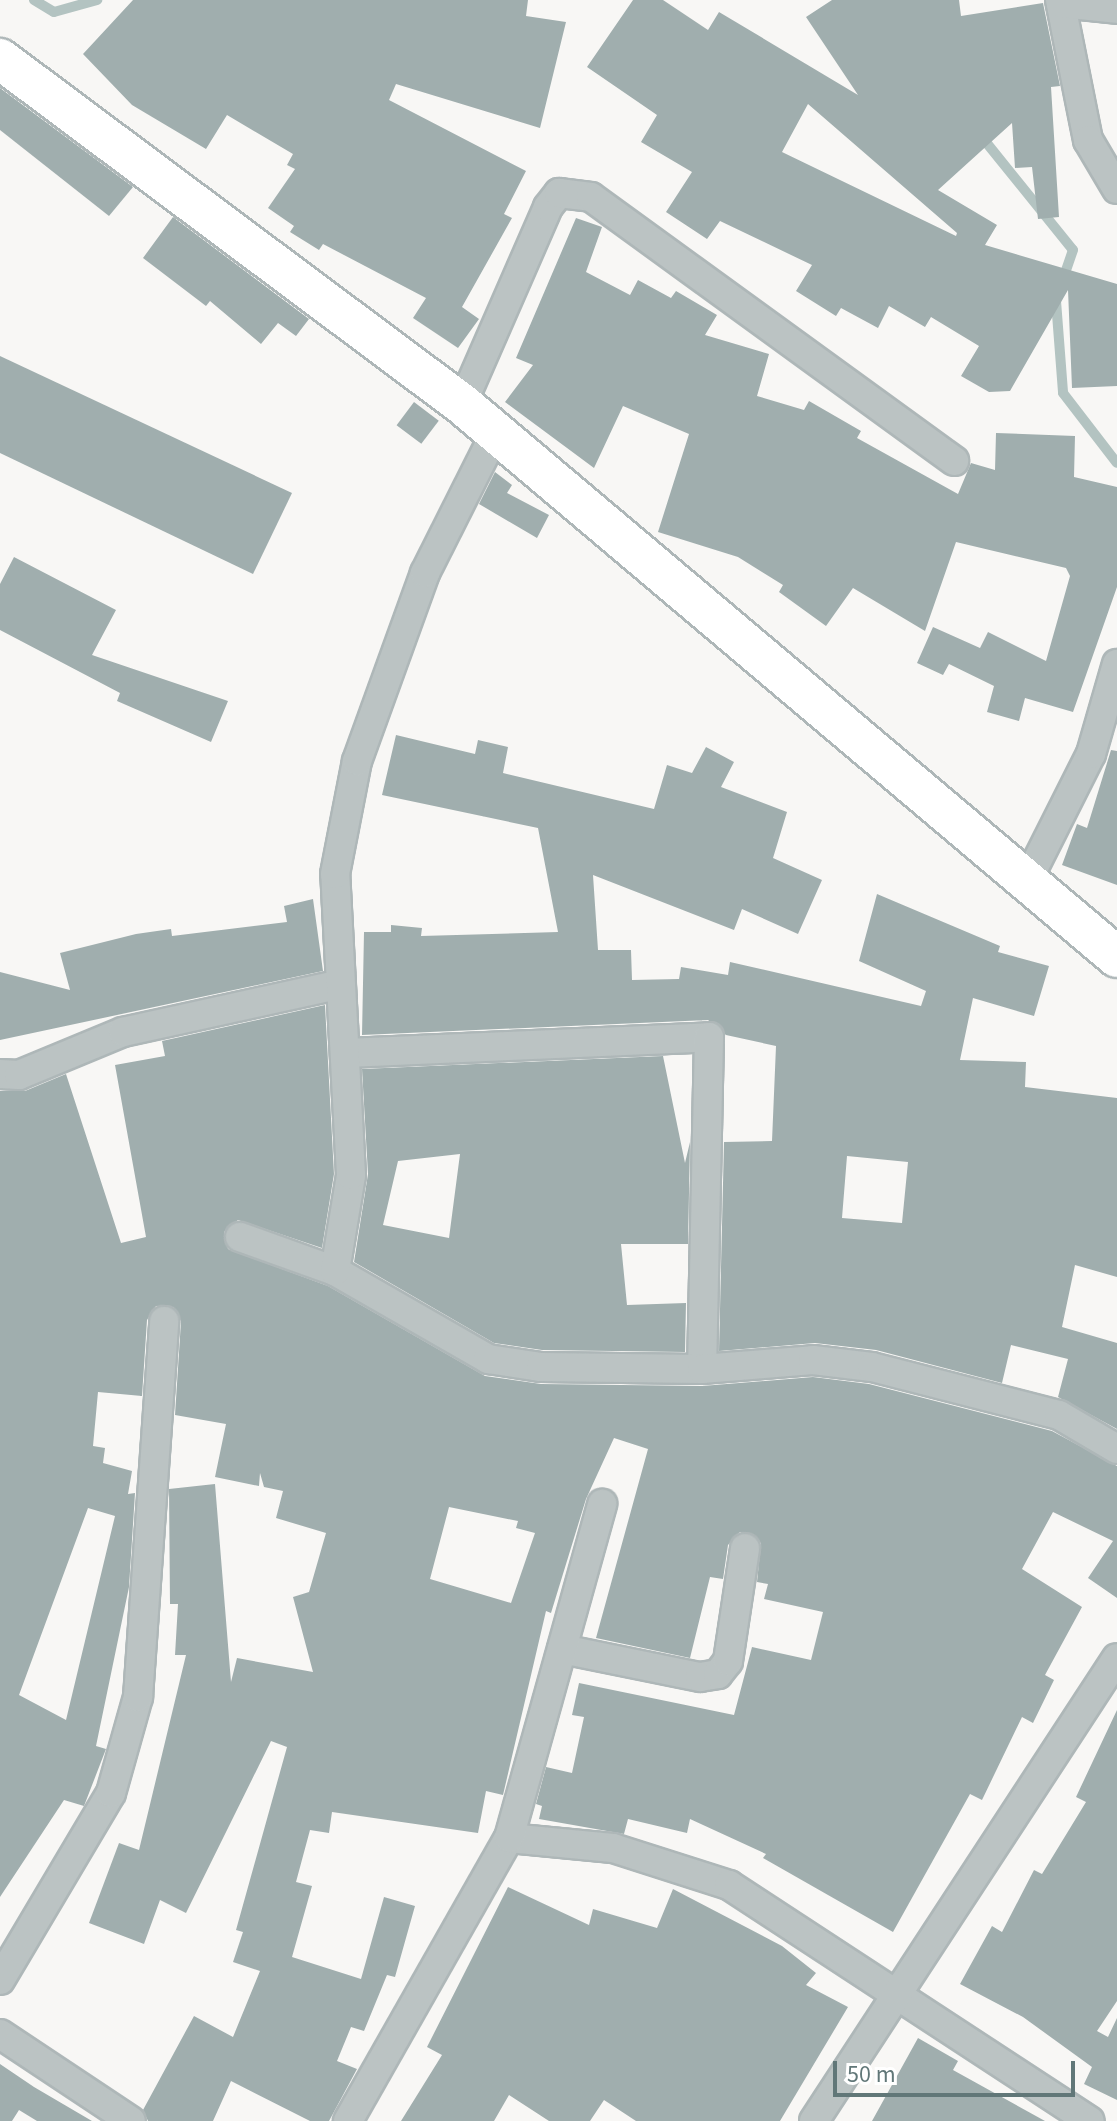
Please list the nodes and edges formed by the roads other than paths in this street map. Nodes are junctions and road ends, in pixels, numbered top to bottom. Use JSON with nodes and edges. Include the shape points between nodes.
{"nodes":[{"id":1,"x":1060,"y":2,"type":"edge"},
{"id":2,"x":1117,"y":9,"type":"edge"},
{"id":3,"x":0,"y":59,"type":"edge"},
{"id":4,"x":1117,"y":189,"type":"edge"},
{"id":5,"x":462,"y":404,"type":"junction"},
{"id":6,"x":496,"y":432,"type":"junction"},
{"id":7,"x":954,"y":461,"type":"dead end"},
{"id":8,"x":1117,"y":664,"type":"edge"},
{"id":9,"x":1028,"y":879,"type":"junction"},
{"id":10,"x":1117,"y":957,"type":"edge"},
{"id":11,"x":337,"y":985,"type":"junction"},
{"id":12,"x":349,"y":1053,"type":"junction"},
{"id":13,"x":0,"y":1074,"type":"edge"},
{"id":14,"x":240,"y":1237,"type":"dead end"},
{"id":15,"x":335,"y":1271,"type":"junction"},
{"id":16,"x":164,"y":1321,"type":"dead end"},
{"id":17,"x":702,"y":1369,"type":"junction"},
{"id":18,"x":1117,"y":1449,"type":"edge"},
{"id":19,"x":602,"y":1504,"type":"dead end"},
{"id":20,"x":745,"y":1548,"type":"dead end"},
{"id":21,"x":562,"y":1649,"type":"junction"},
{"id":22,"x":1117,"y":1658,"type":"edge"},
{"id":23,"x":509,"y":1838,"type":"junction"},
{"id":24,"x":0,"y":1980,"type":"edge"},
{"id":25,"x":896,"y":1998,"type":"junction"},
{"id":26,"x":0,"y":2034,"type":"edge"},
{"id":27,"x":131,"y":2121,"type":"edge"},
{"id":28,"x":348,"y":2121,"type":"edge"},
{"id":29,"x":814,"y":2121,"type":"edge"},
{"id":30,"x":1090,"y":2121,"type":"edge"}],
"edges":[{"from":1,"to":2,"type":"street"},
{"from":1,"to":4,"type":"street","via":[[1088,140]]},
{"from":3,"to":5,"type":"street"},
{"from":5,"to":6,"type":"street"},
{"from":5,"to":7,"type":"street","via":[[548,207],[559,193],[570,194],[591,197]]},
{"from":6,"to":9,"type":"street"},
{"from":6,"to":11,"type":"street","via":[[425,573],[357,761],[335,874]]},
{"from":8,"to":9,"type":"street","via":[[1091,754]]},
{"from":9,"to":10,"type":"street"},
{"from":11,"to":12,"type":"street"},
{"from":11,"to":13,"type":"street","via":[[123,1032],[19,1075]]},
{"from":12,"to":15,"type":"street","via":[[351,1175]]},
{"from":12,"to":17,"type":"street","via":[[709,1037]]},
{"from":14,"to":15,"type":"street"},
{"from":15,"to":17,"type":"street","via":[[488,1359],[541,1367]]},
{"from":16,"to":24,"type":"street","via":[[138,1697],[111,1793]]},
{"from":17,"to":18,"type":"street","via":[[813,1360],[872,1367],[1059,1415]]},
{"from":19,"to":21,"type":"street"},
{"from":20,"to":21,"type":"street","via":[[728,1661],[718,1674],[700,1677]]},
{"from":21,"to":23,"type":"street"},
{"from":22,"to":25,"type":"street"},
{"from":23,"to":25,"type":"street","via":[[613,1848],[729,1885]]},
{"from":23,"to":28,"type":"street"},
{"from":25,"to":29,"type":"street"},
{"from":25,"to":30,"type":"street"},
{"from":26,"to":27,"type":"street"}]}
